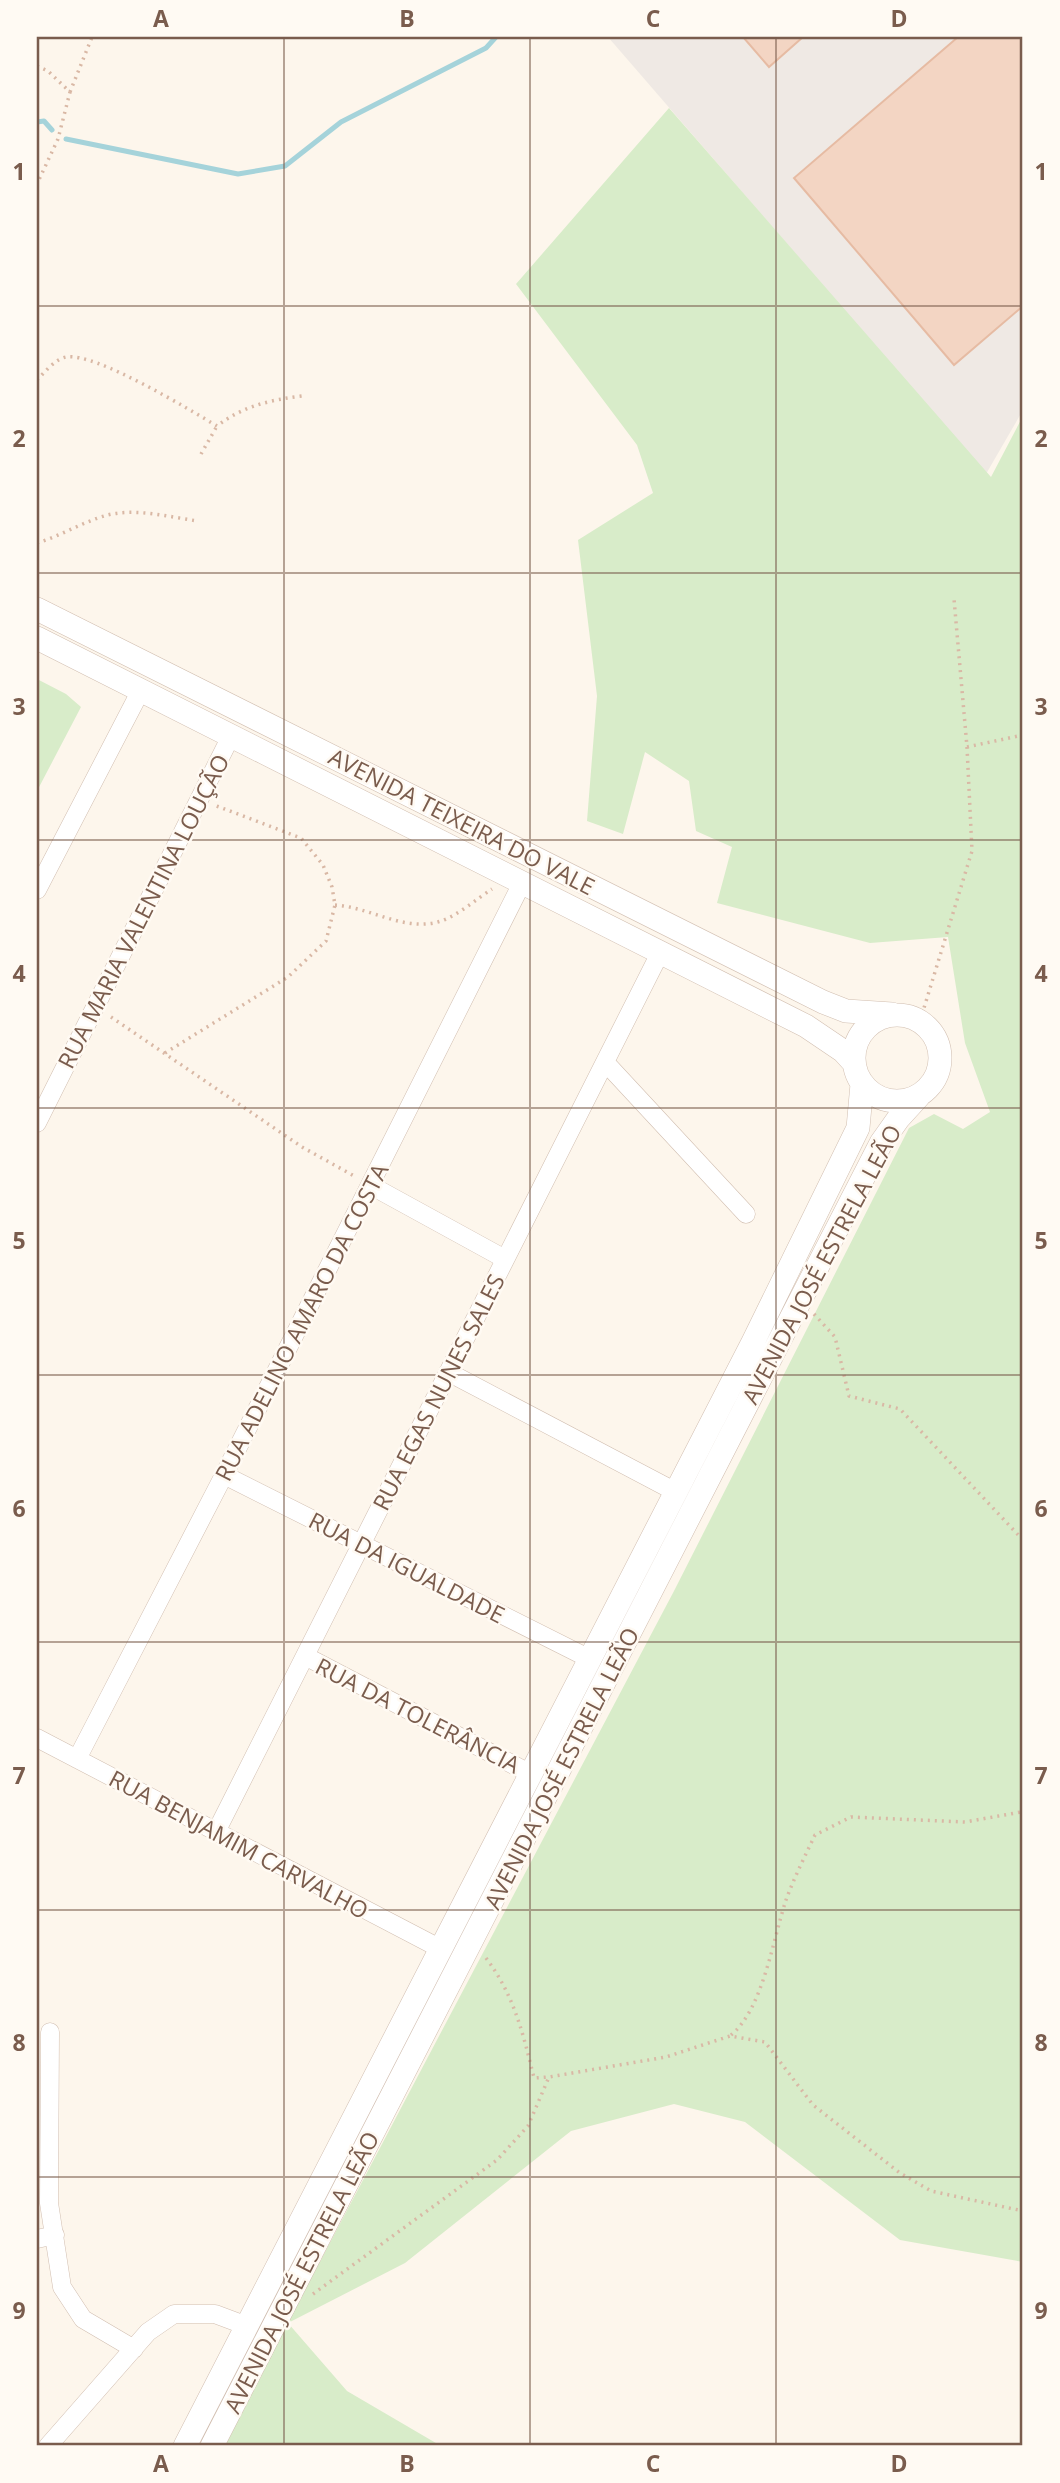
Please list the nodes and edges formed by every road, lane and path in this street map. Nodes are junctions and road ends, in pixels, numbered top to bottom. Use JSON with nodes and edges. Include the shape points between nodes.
{"nodes":[{"id":1,"x":92,"y":37,"type":"edge"},
{"id":2,"x":37,"y":65,"type":"edge"},
{"id":3,"x":70,"y":92,"type":"junction"},
{"id":4,"x":37,"y":184,"type":"edge"},
{"id":5,"x":37,"y":380,"type":"edge"},
{"id":6,"x":302,"y":396,"type":"dead end"},
{"id":7,"x":217,"y":426,"type":"junction"},
{"id":8,"x":201,"y":454,"type":"dead end"},
{"id":9,"x":198,"y":521,"type":"dead end"},
{"id":10,"x":37,"y":543,"type":"edge"},
{"id":11,"x":954,"y":599,"type":"dead end"},
{"id":12,"x":37,"y":609,"type":"edge"},
{"id":13,"x":37,"y":638,"type":"edge"},
{"id":14,"x":141,"y":690,"type":"junction"},
{"id":15,"x":1023,"y":735,"type":"edge"},
{"id":16,"x":231,"y":736,"type":"junction"},
{"id":17,"x":967,"y":747,"type":"junction"},
{"id":18,"x":199,"y":799,"type":"junction"},
{"id":19,"x":517,"y":880,"type":"junction"},
{"id":20,"x":37,"y":890,"type":"edge"},
{"id":21,"x":335,"y":905,"type":"junction"},
{"id":22,"x":660,"y":953,"type":"junction"},
{"id":23,"x":95,"y":1007,"type":"junction"},
{"id":24,"x":892,"y":1014,"type":"junction"},
{"id":25,"x":920,"y":1021,"type":"junction"},
{"id":26,"x":165,"y":1053,"type":"junction"},
{"id":27,"x":605,"y":1062,"type":"junction"},
{"id":28,"x":858,"y":1073,"type":"junction"},
{"id":29,"x":919,"y":1096,"type":"junction"},
{"id":30,"x":37,"y":1123,"type":"edge"},
{"id":31,"x":370,"y":1185,"type":"junction"},
{"id":32,"x":746,"y":1214,"type":"dead end"},
{"id":33,"x":505,"y":1259,"type":"junction"},
{"id":34,"x":801,"y":1299,"type":"junction"},
{"id":35,"x":448,"y":1372,"type":"junction"},
{"id":36,"x":224,"y":1475,"type":"junction"},
{"id":37,"x":676,"y":1492,"type":"junction"},
{"id":38,"x":1023,"y":1540,"type":"edge"},
{"id":39,"x":361,"y":1544,"type":"junction"},
{"id":40,"x":304,"y":1656,"type":"junction"},
{"id":41,"x":590,"y":1659,"type":"junction"},
{"id":42,"x":37,"y":1738,"type":"edge"},
{"id":43,"x":77,"y":1759,"type":"junction"},
{"id":44,"x":531,"y":1774,"type":"junction"},
{"id":45,"x":1023,"y":1808,"type":"edge"},
{"id":46,"x":216,"y":1832,"type":"junction"},
{"id":47,"x":472,"y":1940,"type":"junction"},
{"id":48,"x":441,"y":1949,"type":"junction"},
{"id":49,"x":50,"y":2032,"type":"dead end"},
{"id":50,"x":730,"y":2036,"type":"junction"},
{"id":51,"x":549,"y":2077,"type":"junction"},
{"id":52,"x":1023,"y":2211,"type":"edge"},
{"id":53,"x":46,"y":2237,"type":"edge"},
{"id":54,"x":308,"y":2299,"type":"dead end"},
{"id":55,"x":247,"y":2326,"type":"junction"},
{"id":56,"x":134,"y":2349,"type":"junction"},
{"id":57,"x":48,"y":2446,"type":"edge"},
{"id":58,"x":185,"y":2446,"type":"edge"},
{"id":59,"x":212,"y":2446,"type":"edge"}],
"edges":[{"from":1,"to":3,"type":"path"},
{"from":2,"to":3,"type":"path"},
{"from":3,"to":4,"type":"path","via":[[58,139]]},
{"from":5,"to":7,"type":"path","via":[[55,362],[76,357],[126,376]]},
{"from":6,"to":7,"type":"path","via":[[254,405]]},
{"from":7,"to":8,"type":"path"},
{"from":9,"to":10,"type":"path","via":[[117,513]]},
{"from":11,"to":17,"type":"path"},
{"from":12,"to":24,"type":"street","name":"AVENIDA TEIXEIRA DO VALE","via":[[823,1002],[846,1011]]},
{"from":13,"to":14,"type":"street","name":"AVENIDA TEIXEIRA DO VALE"},
{"from":14,"to":16,"type":"street","name":"AVENIDA TEIXEIRA DO VALE"},
{"from":14,"to":20,"type":"street"},
{"from":15,"to":17,"type":"path"},
{"from":16,"to":18,"type":"street","name":"RUA MARIA VALENTINA LOUÇÃO"},
{"from":16,"to":19,"type":"street","name":"AVENIDA TEIXEIRA DO VALE"},
{"from":17,"to":25,"type":"path","via":[[972,851]]},
{"from":18,"to":21,"type":"path","via":[[301,838],[323,865]]},
{"from":18,"to":23,"type":"street","name":"RUA MARIA VALENTINA LOUÇÃO"},
{"from":19,"to":21,"type":"path","via":[[442,921],[403,922]]},
{"from":19,"to":22,"type":"street","name":"AVENIDA TEIXEIRA DO VALE"},
{"from":19,"to":31,"type":"street","name":"RUA ADELINO AMARO DA COSTA"},
{"from":21,"to":26,"type":"path","via":[[326,941],[304,964]]},
{"from":22,"to":27,"type":"street","name":"RUA EGAS NUNES SALES"},
{"from":22,"to":28,"type":"street","name":"AVENIDA TEIXEIRA DO VALE","via":[[806,1026],[843,1051]]},
{"from":23,"to":26,"type":"path"},
{"from":23,"to":30,"type":"street","name":"RUA MARIA VALENTINA LOUÇÃO"},
{"from":24,"to":25,"type":"street","name":"AVENIDA TEIXEIRA DO VALE"},
{"from":24,"to":28,"type":"street","via":[[879,1018],[859,1036],[854,1049]]},
{"from":25,"to":29,"type":"street","via":[[932,1031],[941,1059],[931,1086]]},
{"from":26,"to":31,"type":"path","via":[[302,1147]]},
{"from":27,"to":32,"type":"street"},
{"from":27,"to":33,"type":"street","name":"RUA EGAS NUNES SALES"},
{"from":28,"to":29,"type":"street","name":"AVENIDA TEIXEIRA DO VALE","via":[[871,1093],[882,1099],[894,1102]]},
{"from":28,"to":37,"type":"street","name":"AVENIDA JOSÉ ESTRELA LEÃO","via":[[858,1128]]},
{"from":29,"to":34,"type":"street","name":"AVENIDA JOSÉ ESTRELA LEÃO","via":[[881,1143]]},
{"from":31,"to":33,"type":"street"},
{"from":31,"to":36,"type":"street","name":"RUA ADELINO AMARO DA COSTA"},
{"from":33,"to":35,"type":"street","name":"RUA EGAS NUNES SALES"},
{"from":34,"to":38,"type":"path","via":[[835,1338],[849,1396],[900,1409]]},
{"from":34,"to":47,"type":"street","name":"AVENIDA JOSÉ ESTRELA LEÃO"},
{"from":35,"to":37,"type":"street"},
{"from":35,"to":39,"type":"street","name":"RUA EGAS NUNES SALES"},
{"from":36,"to":39,"type":"street","name":"RUA DA IGUALDADE"},
{"from":36,"to":43,"type":"street","name":"RUA ADELINO AMARO DA COSTA"},
{"from":37,"to":41,"type":"street","name":"AVENIDA JOSÉ ESTRELA LEÃO"},
{"from":39,"to":40,"type":"street","name":"RUA EGAS NUNES SALES"},
{"from":39,"to":41,"type":"street","name":"RUA DA IGUALDADE"},
{"from":40,"to":44,"type":"street","name":"RUA DA TOLERÂNCIA"},
{"from":40,"to":46,"type":"street","name":"RUA EGAS NUNES SALES"},
{"from":41,"to":44,"type":"street","name":"AVENIDA JOSÉ ESTRELA LEÃO"},
{"from":42,"to":43,"type":"street","name":"RUA BENJAMIM CARVALHO"},
{"from":43,"to":46,"type":"street","name":"RUA BENJAMIM CARVALHO"},
{"from":44,"to":48,"type":"street","name":"AVENIDA JOSÉ ESTRELA LEÃO"},
{"from":45,"to":50,"type":"path","via":[[965,1822],[851,1817],[815,1835],[787,1898],[755,2002],[742,2027]]},
{"from":46,"to":48,"type":"street","name":"RUA BENJAMIM CARVALHO"},
{"from":47,"to":51,"type":"path","via":[[502,1979],[520,2021],[534,2078]]},
{"from":47,"to":59,"type":"street","name":"AVENIDA JOSÉ ESTRELA LEÃO"},
{"from":48,"to":55,"type":"street","name":"AVENIDA JOSÉ ESTRELA LEÃO"},
{"from":49,"to":53,"type":"street"},
{"from":50,"to":51,"type":"path","via":[[666,2057]]},
{"from":50,"to":52,"type":"path","via":[[765,2042],[813,2105],[900,2173],[931,2191]]},
{"from":51,"to":54,"type":"path","via":[[528,2126],[497,2160]]},
{"from":53,"to":56,"type":"street","via":[[62,2287],[83,2319]]},
{"from":55,"to":56,"type":"street","via":[[215,2314],[174,2314],[148,2332]]},
{"from":55,"to":58,"type":"street","name":"AVENIDA JOSÉ ESTRELA LEÃO"},
{"from":56,"to":57,"type":"street"}]}
